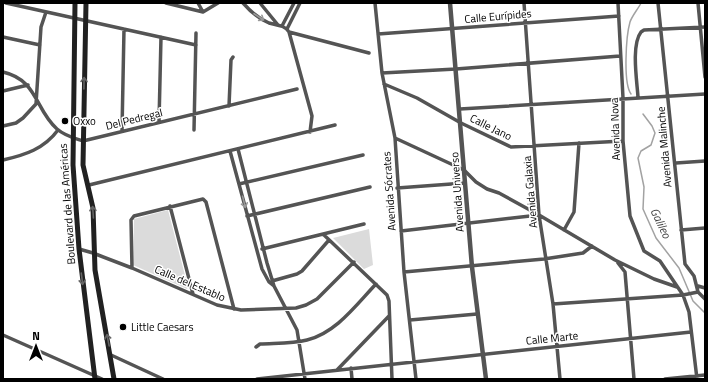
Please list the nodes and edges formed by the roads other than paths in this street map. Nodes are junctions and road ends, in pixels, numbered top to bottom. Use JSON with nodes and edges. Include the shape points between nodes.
{"nodes":[{"id":1,"x":6,"y":3,"type":"edge"},
{"id":2,"x":75,"y":3,"type":"edge"},
{"id":3,"x":86,"y":3,"type":"edge"},
{"id":4,"x":166,"y":3,"type":"edge"},
{"id":5,"x":198,"y":3,"type":"edge"},
{"id":6,"x":218,"y":3,"type":"edge"},
{"id":7,"x":243,"y":3,"type":"edge"},
{"id":8,"x":260,"y":3,"type":"edge"},
{"id":9,"x":294,"y":3,"type":"edge"},
{"id":10,"x":300,"y":3,"type":"edge"},
{"id":11,"x":374,"y":3,"type":"edge"},
{"id":12,"x":450,"y":3,"type":"edge"},
{"id":13,"x":524,"y":3,"type":"edge"},
{"id":14,"x":618,"y":3,"type":"edge"},
{"id":15,"x":658,"y":3,"type":"edge"},
{"id":16,"x":698,"y":3,"type":"edge"},
{"id":17,"x":46,"y":12,"type":"junction"},
{"id":18,"x":203,"y":12,"type":"junction"},
{"id":19,"x":619,"y":16,"type":"junction"},
{"id":20,"x":75,"y":18,"type":"junction"},
{"id":21,"x":85,"y":20,"type":"junction"},
{"id":22,"x":525,"y":23,"type":"junction"},
{"id":23,"x":280,"y":25,"type":"junction"},
{"id":24,"x":703,"y":27,"type":"edge"},
{"id":25,"x":124,"y":29,"type":"junction"},
{"id":26,"x":453,"y":29,"type":"junction"},
{"id":27,"x":288,"y":30,"type":"junction"},
{"id":28,"x":661,"y":30,"type":"junction"},
{"id":29,"x":196,"y":33,"type":"dead end"},
{"id":30,"x":378,"y":34,"type":"junction"},
{"id":31,"x":3,"y":37,"type":"edge"},
{"id":32,"x":161,"y":38,"type":"junction"},
{"id":33,"x":40,"y":45,"type":"junction"},
{"id":34,"x":196,"y":45,"type":"junction"},
{"id":35,"x":369,"y":53,"type":"dead end"},
{"id":36,"x":620,"y":56,"type":"junction"},
{"id":37,"x":233,"y":57,"type":"dead end"},
{"id":38,"x":529,"y":64,"type":"junction"},
{"id":39,"x":456,"y":69,"type":"junction"},
{"id":40,"x":3,"y":72,"type":"edge"},
{"id":41,"x":382,"y":73,"type":"junction"},
{"id":42,"x":705,"y":77,"type":"edge"},
{"id":43,"x":384,"y":84,"type":"junction"},
{"id":44,"x":28,"y":85,"type":"junction"},
{"id":45,"x":297,"y":89,"type":"dead end"},
{"id":46,"x":3,"y":91,"type":"edge"},
{"id":47,"x":705,"y":94,"type":"edge"},
{"id":48,"x":668,"y":96,"type":"junction"},
{"id":49,"x":638,"y":97,"type":"junction"},
{"id":50,"x":623,"y":98,"type":"junction"},
{"id":51,"x":38,"y":99,"type":"junction"},
{"id":52,"x":532,"y":104,"type":"junction"},
{"id":53,"x":229,"y":106,"type":"junction"},
{"id":54,"x":460,"y":109,"type":"junction"},
{"id":55,"x":195,"y":114,"type":"junction"},
{"id":56,"x":159,"y":122,"type":"junction"},
{"id":57,"x":461,"y":123,"type":"junction"},
{"id":58,"x":335,"y":125,"type":"dead end"},
{"id":59,"x":3,"y":126,"type":"edge"},
{"id":60,"x":58,"y":130,"type":"junction"},
{"id":61,"x":194,"y":130,"type":"dead end"},
{"id":62,"x":122,"y":131,"type":"junction"},
{"id":63,"x":310,"y":132,"type":"junction"},
{"id":64,"x":72,"y":138,"type":"junction"},
{"id":65,"x":395,"y":138,"type":"junction"},
{"id":66,"x":83,"y":141,"type":"junction"},
{"id":67,"x":623,"y":141,"type":"junction"},
{"id":68,"x":579,"y":143,"type":"junction"},
{"id":69,"x":535,"y":146,"type":"junction"},
{"id":70,"x":238,"y":149,"type":"junction"},
{"id":71,"x":230,"y":151,"type":"junction"},
{"id":72,"x":362,"y":155,"type":"dead end"},
{"id":73,"x":3,"y":160,"type":"edge"},
{"id":74,"x":705,"y":161,"type":"edge"},
{"id":75,"x":676,"y":163,"type":"junction"},
{"id":76,"x":83,"y":164,"type":"junction"},
{"id":77,"x":73,"y":165,"type":"junction"},
{"id":78,"x":464,"y":170,"type":"junction"},
{"id":79,"x":246,"y":182,"type":"junction"},
{"id":80,"x":465,"y":183,"type":"junction"},
{"id":81,"x":239,"y":184,"type":"junction"},
{"id":82,"x":89,"y":185,"type":"junction"},
{"id":83,"x":370,"y":187,"type":"dead end"},
{"id":84,"x":397,"y":188,"type":"junction"},
{"id":85,"x":170,"y":206,"type":"junction"},
{"id":86,"x":254,"y":214,"type":"junction"},
{"id":87,"x":539,"y":215,"type":"junction"},
{"id":88,"x":247,"y":216,"type":"junction"},
{"id":89,"x":364,"y":224,"type":"dead end"},
{"id":90,"x":468,"y":224,"type":"junction"},
{"id":91,"x":705,"y":228,"type":"edge"},
{"id":92,"x":564,"y":230,"type":"junction"},
{"id":93,"x":681,"y":230,"type":"junction"},
{"id":94,"x":401,"y":231,"type":"junction"},
{"id":95,"x":324,"y":235,"type":"junction"},
{"id":96,"x":329,"y":240,"type":"junction"},
{"id":97,"x":592,"y":246,"type":"junction"},
{"id":98,"x":263,"y":248,"type":"junction"},
{"id":99,"x":79,"y":249,"type":"junction"},
{"id":100,"x":257,"y":250,"type":"junction"},
{"id":101,"x":93,"y":253,"type":"junction"},
{"id":102,"x":544,"y":259,"type":"junction"},
{"id":103,"x":615,"y":260,"type":"junction"},
{"id":104,"x":354,"y":262,"type":"junction"},
{"id":105,"x":472,"y":267,"type":"junction"},
{"id":106,"x":132,"y":268,"type":"junction"},
{"id":107,"x":404,"y":272,"type":"junction"},
{"id":108,"x":273,"y":280,"type":"junction"},
{"id":109,"x":269,"y":282,"type":"junction"},
{"id":110,"x":376,"y":284,"type":"junction"},
{"id":111,"x":274,"y":286,"type":"junction"},
{"id":112,"x":698,"y":286,"type":"junction"},
{"id":113,"x":678,"y":287,"type":"junction"},
{"id":114,"x":705,"y":288,"type":"edge"},
{"id":115,"x":696,"y":292,"type":"junction"},
{"id":116,"x":193,"y":294,"type":"junction"},
{"id":117,"x":685,"y":294,"type":"junction"},
{"id":118,"x":627,"y":298,"type":"junction"},
{"id":119,"x":705,"y":300,"type":"edge"},
{"id":120,"x":553,"y":304,"type":"junction"},
{"id":121,"x":287,"y":308,"type":"junction"},
{"id":122,"x":234,"y":309,"type":"junction"},
{"id":123,"x":477,"y":314,"type":"junction"},
{"id":124,"x":389,"y":316,"type":"junction"},
{"id":125,"x":410,"y":320,"type":"junction"},
{"id":126,"x":692,"y":332,"type":"junction"},
{"id":127,"x":3,"y":335,"type":"edge"},
{"id":128,"x":630,"y":338,"type":"junction"},
{"id":129,"x":300,"y":342,"type":"junction"},
{"id":130,"x":256,"y":347,"type":"dead end"},
{"id":131,"x":557,"y":347,"type":"junction"},
{"id":132,"x":111,"y":355,"type":"junction"},
{"id":133,"x":484,"y":355,"type":"junction"},
{"id":134,"x":414,"y":363,"type":"junction"},
{"id":135,"x":391,"y":365,"type":"junction"},
{"id":136,"x":351,"y":368,"type":"junction"},
{"id":137,"x":337,"y":370,"type":"junction"},
{"id":138,"x":304,"y":373,"type":"junction"},
{"id":139,"x":705,"y":375,"type":"edge"},
{"id":140,"x":94,"y":377,"type":"edge"},
{"id":141,"x":697,"y":377,"type":"edge"},
{"id":142,"x":102,"y":379,"type":"edge"},
{"id":143,"x":114,"y":379,"type":"edge"},
{"id":144,"x":163,"y":379,"type":"edge"},
{"id":145,"x":256,"y":379,"type":"edge"},
{"id":146,"x":305,"y":379,"type":"edge"},
{"id":147,"x":352,"y":379,"type":"edge"},
{"id":148,"x":392,"y":379,"type":"edge"},
{"id":149,"x":416,"y":379,"type":"edge"},
{"id":150,"x":486,"y":379,"type":"edge"},
{"id":151,"x":560,"y":379,"type":"edge"},
{"id":152,"x":634,"y":379,"type":"edge"},
{"id":153,"x":665,"y":379,"type":"edge"}],
"edges":[{"from":1,"to":17,"type":"street"},
{"from":2,"to":20,"type":"main road","name":"Boulevard de las Américas"},
{"from":3,"to":21,"type":"main road","name":"Boulevard de las Américas"},
{"from":4,"to":18,"type":"street"},
{"from":5,"to":18,"type":"street"},
{"from":6,"to":18,"type":"street"},
{"from":7,"to":23,"type":"street","one_way":true,"via":[[258,17]]},
{"from":8,"to":23,"type":"street"},
{"from":9,"to":23,"type":"street"},
{"from":10,"to":27,"type":"street"},
{"from":11,"to":30,"type":"street","name":"Avenida Sócrates"},
{"from":12,"to":26,"type":"street","name":"Avenida Universo"},
{"from":13,"to":22,"type":"street","name":"Avenida Galaxia"},
{"from":14,"to":19,"type":"street","name":"Avenida Nova"},
{"from":15,"to":28,"type":"street","name":"Avenida Malinche"},
{"from":16,"to":24,"type":"street"},
{"from":17,"to":20,"type":"street"},
{"from":17,"to":33,"type":"street","via":[[41,27]]},
{"from":19,"to":22,"type":"street","name":"Calle Eurípides"},
{"from":19,"to":36,"type":"street","name":"Avenida Nova"},
{"from":20,"to":21,"type":"street"},
{"from":20,"to":64,"type":"main road","name":"Boulevard de las Américas"},
{"from":21,"to":25,"type":"street"},
{"from":66,"to":21,"type":"main road","name":"Boulevard de las Américas","one_way":true},
{"from":22,"to":26,"type":"street","name":"Calle Eurípides"},
{"from":22,"to":38,"type":"street","name":"Avenida Galaxia"},
{"from":23,"to":27,"type":"street"},
{"from":24,"to":28,"type":"street"},
{"from":24,"to":42,"type":"street"},
{"from":25,"to":32,"type":"street"},
{"from":25,"to":62,"type":"street"},
{"from":26,"to":30,"type":"street","name":"Calle Eurípides"},
{"from":26,"to":39,"type":"street","name":"Avenida Universo"},
{"from":27,"to":35,"type":"street"},
{"from":27,"to":63,"type":"street","via":[[312,116]]},
{"from":28,"to":48,"type":"street","name":"Avenida Malinche"},
{"from":28,"to":49,"type":"street","via":[[641,32],[635,59]]},
{"from":29,"to":34,"type":"street"},
{"from":30,"to":41,"type":"street","name":"Avenida Sócrates"},
{"from":31,"to":33,"type":"street"},
{"from":32,"to":34,"type":"street"},
{"from":32,"to":56,"type":"street"},
{"from":33,"to":51,"type":"street"},
{"from":34,"to":55,"type":"street"},
{"from":36,"to":38,"type":"street"},
{"from":36,"to":50,"type":"street","name":"Avenida Nova"},
{"from":37,"to":53,"type":"street"},
{"from":38,"to":39,"type":"street"},
{"from":38,"to":52,"type":"street","name":"Avenida Galaxia"},
{"from":39,"to":41,"type":"street"},
{"from":39,"to":54,"type":"street","name":"Avenida Universo"},
{"from":40,"to":44,"type":"street","name":"Del Pedregal","via":[[20,78]]},
{"from":41,"to":43,"type":"street","name":"Avenida Sócrates"},
{"from":43,"to":57,"type":"street","name":"Calle Jano","via":[[417,98]]},
{"from":43,"to":65,"type":"street","name":"Avenida Sócrates"},
{"from":44,"to":46,"type":"street"},
{"from":44,"to":51,"type":"street","name":"Del Pedregal"},
{"from":45,"to":53,"type":"street","name":"Del Pedregal"},
{"from":47,"to":48,"type":"street"},
{"from":48,"to":49,"type":"street"},
{"from":48,"to":75,"type":"street","name":"Avenida Malinche"},
{"from":49,"to":50,"type":"street"},
{"from":50,"to":52,"type":"street"},
{"from":50,"to":67,"type":"street","name":"Avenida Nova"},
{"from":51,"to":59,"type":"street","via":[[23,118],[16,123]]},
{"from":51,"to":60,"type":"street","name":"Del Pedregal","via":[[48,120]]},
{"from":52,"to":54,"type":"street"},
{"from":52,"to":69,"type":"street","name":"Avenida Galaxia"},
{"from":53,"to":55,"type":"street","name":"Del Pedregal"},
{"from":54,"to":57,"type":"street","name":"Avenida Universo"},
{"from":55,"to":56,"type":"street","name":"Del Pedregal"},
{"from":55,"to":61,"type":"street"},
{"from":56,"to":62,"type":"street","name":"Del Pedregal"},
{"from":57,"to":69,"type":"street","name":"Calle Jano","via":[[505,146]]},
{"from":57,"to":78,"type":"street","name":"Avenida Universo"},
{"from":58,"to":63,"type":"street"},
{"from":60,"to":64,"type":"street","name":"Del Pedregal"},
{"from":60,"to":73,"type":"street","via":[[29,154]]},
{"from":62,"to":66,"type":"street","name":"Del Pedregal"},
{"from":63,"to":70,"type":"street"},
{"from":64,"to":66,"type":"street","name":"Del Pedregal"},
{"from":64,"to":77,"type":"main road","name":"Boulevard de las Américas"},
{"from":65,"to":78,"type":"street"},
{"from":65,"to":84,"type":"street","name":"Avenida Sócrates"},
{"from":66,"to":76,"type":"main road","name":"Boulevard de las Américas"},
{"from":67,"to":68,"type":"street","name":"Calle Jano"},
{"from":67,"to":113,"type":"street","name":"Avenida Nova","via":[[630,216],[644,251],[660,261]]},
{"from":68,"to":69,"type":"street","name":"Calle Jano"},
{"from":68,"to":92,"type":"street","via":[[574,212]]},
{"from":69,"to":87,"type":"street","name":"Avenida Galaxia"},
{"from":70,"to":71,"type":"street"},
{"from":70,"to":79,"type":"street"},
{"from":71,"to":81,"type":"street"},
{"from":71,"to":82,"type":"street"},
{"from":72,"to":79,"type":"street"},
{"from":74,"to":75,"type":"street"},
{"from":75,"to":93,"type":"street","name":"Avenida Malinche"},
{"from":76,"to":77,"type":"main road"},
{"from":76,"to":82,"type":"main road","name":"Boulevard de las Américas"},
{"from":77,"to":99,"type":"main road","name":"Boulevard de las Américas"},
{"from":78,"to":80,"type":"street","name":"Avenida Universo"},
{"from":78,"to":87,"type":"street","via":[[487,189]]},
{"from":79,"to":81,"type":"street"},
{"from":79,"to":86,"type":"street"},
{"from":80,"to":84,"type":"street"},
{"from":80,"to":90,"type":"street","name":"Avenida Universo"},
{"from":81,"to":88,"type":"street","one_way":true},
{"from":101,"to":82,"type":"main road","name":"Boulevard de las Américas","one_way":true,"via":[[93,208]]},
{"from":83,"to":86,"type":"street"},
{"from":84,"to":94,"type":"street","name":"Avenida Sócrates"},
{"from":85,"to":106,"type":"street","via":[[136,214],[132,218]]},
{"from":85,"to":116,"type":"street"},
{"from":85,"to":122,"type":"street","via":[[202,198],[205,200]]},
{"from":86,"to":88,"type":"street"},
{"from":86,"to":98,"type":"street"},
{"from":87,"to":90,"type":"street"},
{"from":87,"to":92,"type":"street"},
{"from":87,"to":102,"type":"street","name":"Avenida Galaxia"},
{"from":88,"to":100,"type":"street"},
{"from":89,"to":95,"type":"street"},
{"from":90,"to":94,"type":"street"},
{"from":90,"to":105,"type":"street","name":"Avenida Universo"},
{"from":91,"to":93,"type":"street"},
{"from":92,"to":97,"type":"street"},
{"from":93,"to":112,"type":"street","name":"Avenida Malinche","via":[[685,264]]},
{"from":94,"to":107,"type":"street","name":"Avenida Sócrates"},
{"from":95,"to":96,"type":"street"},
{"from":95,"to":98,"type":"street"},
{"from":96,"to":104,"type":"street"},
{"from":96,"to":108,"type":"street","via":[[302,271]]},
{"from":97,"to":102,"type":"street","via":[[583,252]]},
{"from":97,"to":103,"type":"street"},
{"from":98,"to":100,"type":"street"},
{"from":98,"to":108,"type":"street"},
{"from":99,"to":101,"type":"street","name":"Calle del Establo"},
{"from":99,"to":140,"type":"main road","name":"Boulevard de las Américas","one_way":true},
{"from":100,"to":109,"type":"street"},
{"from":101,"to":106,"type":"street","name":"Calle del Establo"},
{"from":132,"to":101,"type":"main road","name":"Boulevard de las Américas","one_way":true},
{"from":102,"to":105,"type":"street"},
{"from":102,"to":120,"type":"street","name":"Avenida Galaxia"},
{"from":103,"to":113,"type":"street","via":[[654,279]]},
{"from":103,"to":118,"type":"street","via":[[624,270]]},
{"from":104,"to":110,"type":"street"},
{"from":104,"to":121,"type":"street","name":"Calle del Establo","via":[[317,299],[306,305]]},
{"from":105,"to":107,"type":"street"},
{"from":105,"to":123,"type":"street","name":"Avenida Universo"},
{"from":106,"to":116,"type":"street","name":"Calle del Establo"},
{"from":107,"to":125,"type":"street","name":"Avenida Sócrates"},
{"from":108,"to":109,"type":"street"},
{"from":108,"to":111,"type":"street"},
{"from":109,"to":111,"type":"street"},
{"from":110,"to":124,"type":"street","via":[[388,297]]},
{"from":110,"to":129,"type":"street","via":[[330,330],[316,338]]},
{"from":111,"to":121,"type":"street"},
{"from":112,"to":114,"type":"street"},
{"from":112,"to":115,"type":"street"},
{"from":113,"to":117,"type":"street"},
{"from":115,"to":117,"type":"street"},
{"from":115,"to":119,"type":"street"},
{"from":116,"to":122,"type":"street","name":"Calle del Establo","via":[[217,305]]},
{"from":117,"to":118,"type":"street"},
{"from":117,"to":126,"type":"street"},
{"from":118,"to":120,"type":"street"},
{"from":118,"to":128,"type":"street"},
{"from":120,"to":131,"type":"street","name":"Avenida Galaxia"},
{"from":121,"to":122,"type":"street","name":"Calle del Establo"},
{"from":121,"to":129,"type":"street"},
{"from":123,"to":125,"type":"street"},
{"from":123,"to":133,"type":"street","name":"Avenida Universo"},
{"from":124,"to":135,"type":"street"},
{"from":124,"to":137,"type":"street"},
{"from":125,"to":134,"type":"street","name":"Avenida Sócrates"},
{"from":126,"to":128,"type":"street","name":"Calle Marte"},
{"from":126,"to":141,"type":"street"},
{"from":127,"to":140,"type":"street"},
{"from":128,"to":131,"type":"street","name":"Calle Marte"},
{"from":128,"to":152,"type":"street"},
{"from":129,"to":130,"type":"street","via":[[260,344]]},
{"from":129,"to":138,"type":"street"},
{"from":131,"to":133,"type":"street","name":"Calle Marte"},
{"from":131,"to":151,"type":"street","name":"Avenida Galaxia"},
{"from":132,"to":143,"type":"main road","name":"Boulevard de las Américas"},
{"from":132,"to":144,"type":"street"},
{"from":133,"to":134,"type":"street","name":"Calle Marte"},
{"from":133,"to":150,"type":"street","name":"Avenida Universo"},
{"from":134,"to":135,"type":"street","name":"Calle Marte"},
{"from":134,"to":149,"type":"street","name":"Avenida Sócrates"},
{"from":135,"to":136,"type":"street","name":"Calle Marte"},
{"from":135,"to":148,"type":"street"},
{"from":136,"to":137,"type":"street","name":"Calle Marte"},
{"from":136,"to":147,"type":"street"},
{"from":137,"to":138,"type":"street","name":"Calle Marte"},
{"from":138,"to":145,"type":"street","name":"Calle Marte"},
{"from":138,"to":146,"type":"street"},
{"from":139,"to":141,"type":"street"},
{"from":140,"to":142,"type":"street"},
{"from":141,"to":153,"type":"street"}]}
